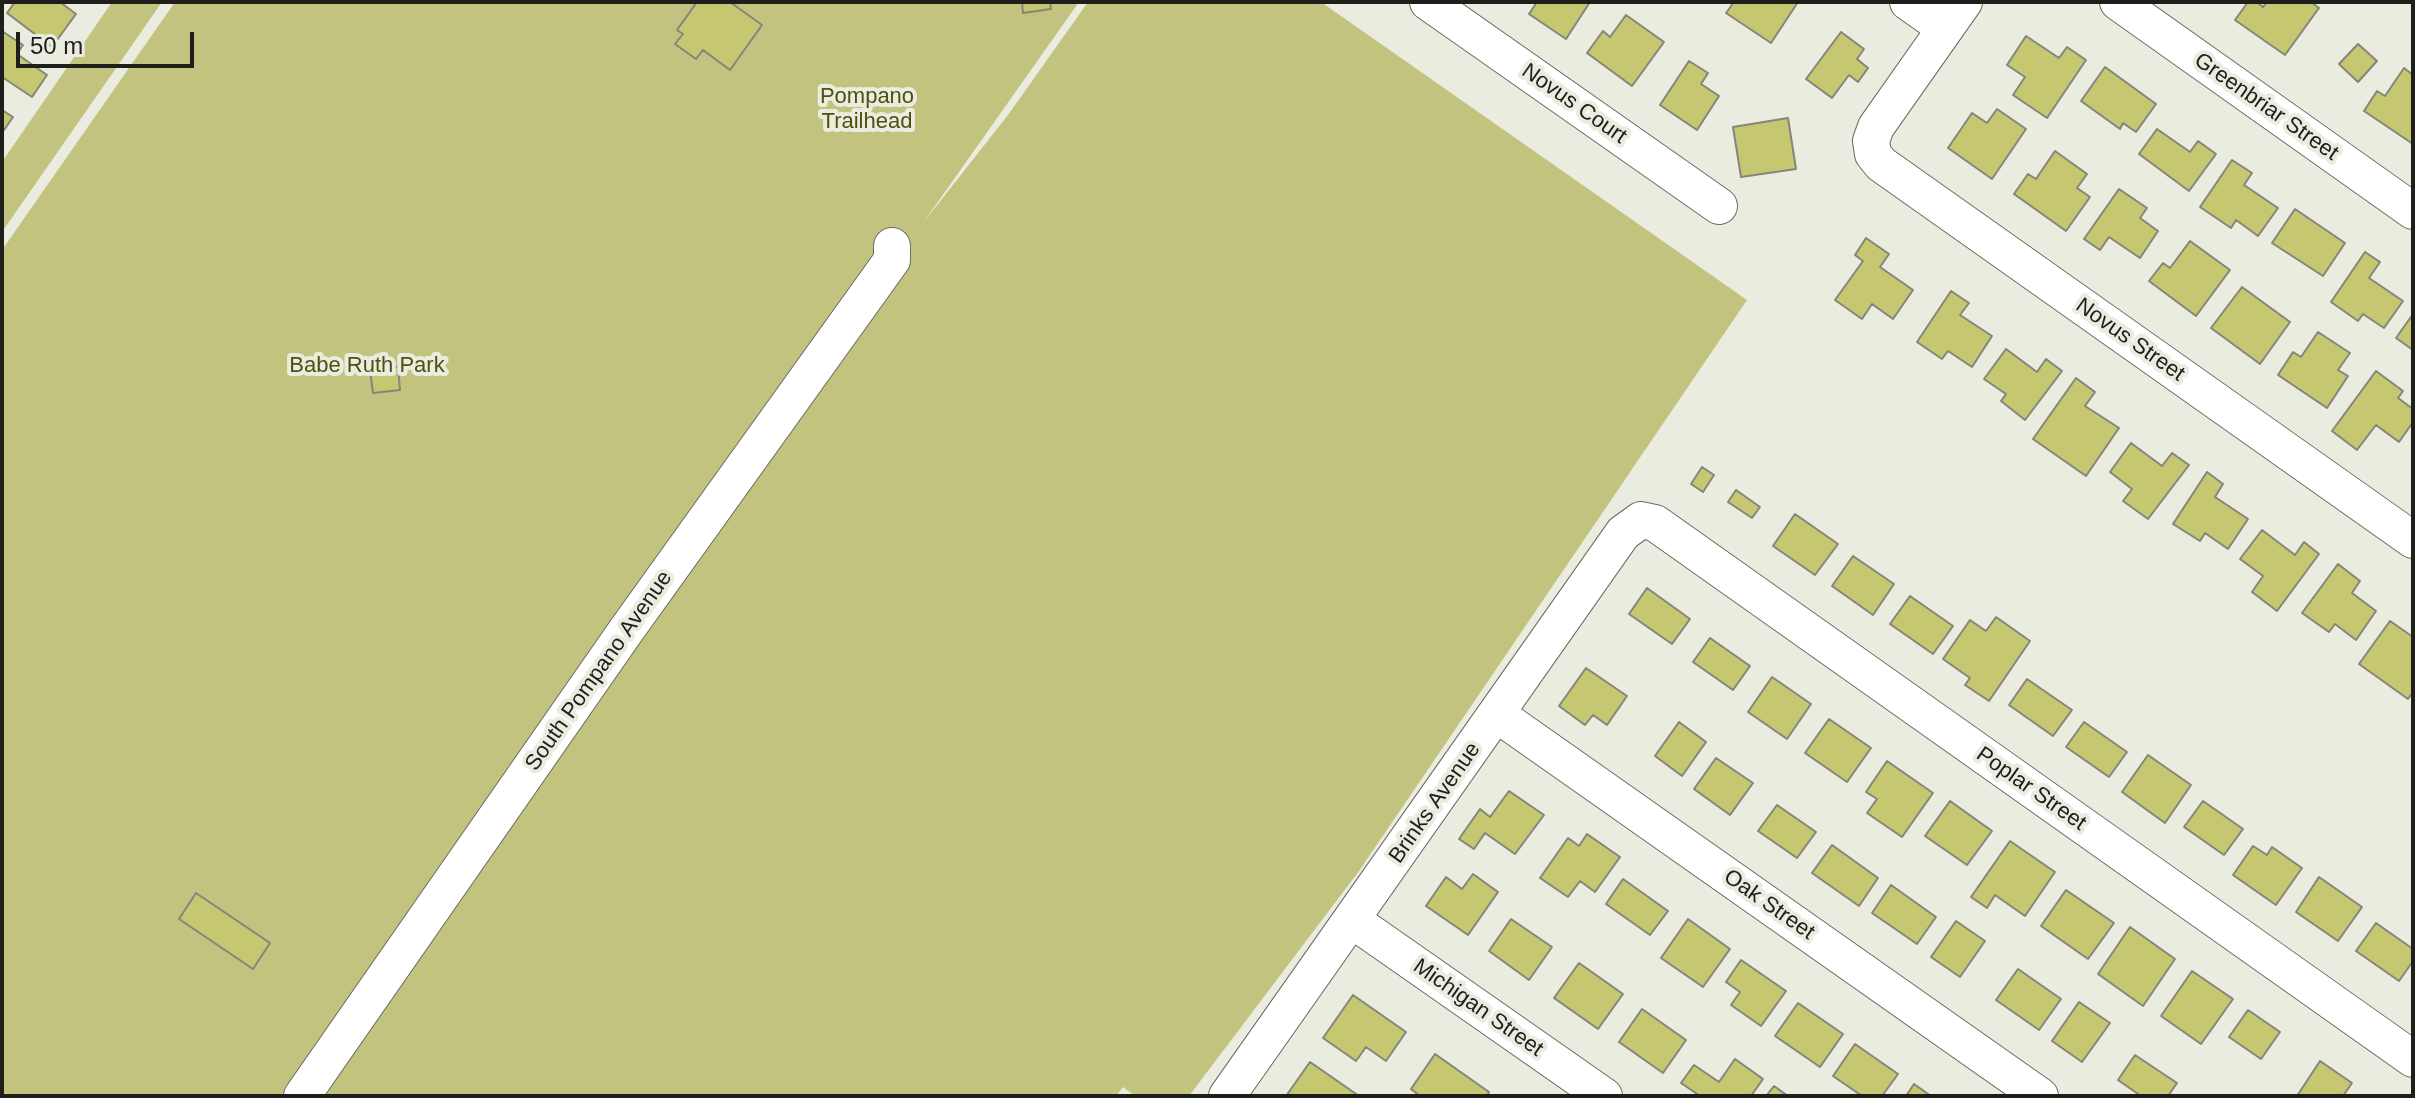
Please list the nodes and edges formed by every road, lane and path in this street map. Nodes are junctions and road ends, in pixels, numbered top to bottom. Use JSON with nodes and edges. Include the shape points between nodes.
{"nodes":[{"id":1,"x":1428,"y":2,"type":"edge"},
{"id":2,"x":1908,"y":2,"type":"edge"},
{"id":3,"x":2118,"y":2,"type":"edge"},
{"id":4,"x":1954,"y":15,"type":"edge"},
{"id":5,"x":1719,"y":206,"type":"dead end"},
{"id":6,"x":2413,"y":211,"type":"edge"},
{"id":7,"x":892,"y":246,"type":"dead end"},
{"id":8,"x":1648,"y":521,"type":"joint"},
{"id":9,"x":2413,"y":540,"type":"edge"},
{"id":10,"x":1498,"y":715,"type":"junction"},
{"id":11,"x":1352,"y":920,"type":"junction"},
{"id":12,"x":2413,"y":1059,"type":"edge"},
{"id":13,"x":303,"y":1096,"type":"edge"},
{"id":14,"x":1227,"y":1096,"type":"edge"},
{"id":15,"x":1604,"y":1096,"type":"edge"},
{"id":16,"x":2040,"y":1096,"type":"edge"}],
"edges":[{"from":1,"to":5,"type":"street","name":"Novus Court"},
{"from":2,"to":4,"type":"street"},
{"from":3,"to":6,"type":"street","name":"Greenbriar Street"},
{"from":4,"to":9,"type":"street","name":"Novus Street","via":[[1876,127],[1871,141],[1881,164]]},
{"from":7,"to":13,"type":"street","name":"South Pompano Avenue","via":[[892,260],[625,632]]},
{"from":8,"to":10,"type":"street","name":"Brinks Avenue","via":[[1623,533]]},
{"from":8,"to":12,"type":"street","name":"Poplar Street"},
{"from":10,"to":11,"type":"street","name":"Brinks Avenue"},
{"from":10,"to":16,"type":"street","name":"Oak Street"},
{"from":11,"to":14,"type":"street","name":"Brinks Avenue"},
{"from":11,"to":15,"type":"street","name":"Michigan Street"}]}
